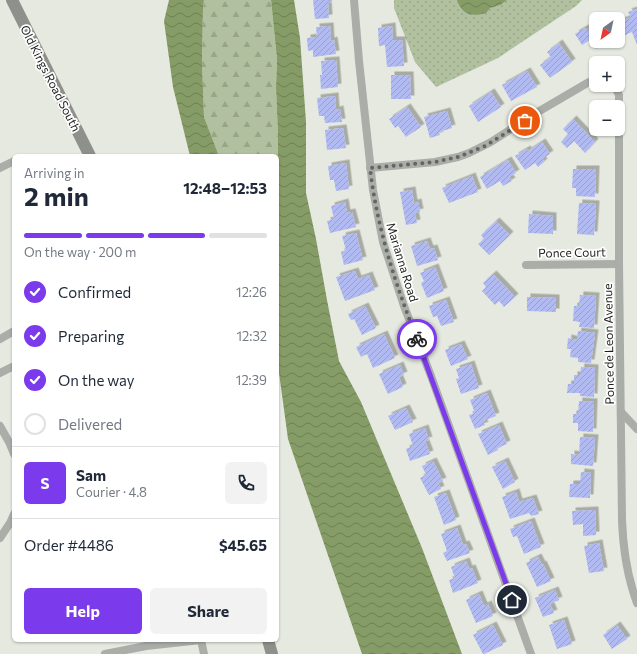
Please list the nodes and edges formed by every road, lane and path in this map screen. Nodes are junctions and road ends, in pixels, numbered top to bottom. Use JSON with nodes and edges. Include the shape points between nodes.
{"nodes":[{"id":1,"x":12,"y":0,"type":"edge"},
{"id":2,"x":354,"y":0,"type":"edge"},
{"id":3,"x":589,"y":82,"type":"edge"},
{"id":4,"x":617,"y":92,"type":"edge"},
{"id":5,"x":89,"y":154,"type":"edge"},
{"id":6,"x":12,"y":162,"type":"edge"},
{"id":7,"x":0,"y":168,"type":"edge"},
{"id":8,"x":370,"y":168,"type":"junction"},
{"id":9,"x":619,"y":264,"type":"junction"},
{"id":10,"x":526,"y":265,"type":"dead end"},
{"id":11,"x":12,"y":332,"type":"edge"},
{"id":12,"x":0,"y":339,"type":"edge"},
{"id":13,"x":12,"y":367,"type":"edge"},
{"id":14,"x":0,"y":373,"type":"edge"},
{"id":15,"x":621,"y":412,"type":"junction"},
{"id":16,"x":0,"y":426,"type":"edge"},
{"id":17,"x":637,"y":429,"type":"edge"},
{"id":18,"x":12,"y":449,"type":"edge"},
{"id":19,"x":12,"y":519,"type":"edge"},
{"id":20,"x":0,"y":538,"type":"edge"},
{"id":21,"x":637,"y":603,"type":"edge"},
{"id":22,"x":183,"y":642,"type":"edge"},
{"id":23,"x":201,"y":642,"type":"edge"},
{"id":24,"x":269,"y":642,"type":"edge"},
{"id":25,"x":105,"y":654,"type":"edge"},
{"id":26,"x":204,"y":654,"type":"edge"},
{"id":27,"x":272,"y":654,"type":"edge"},
{"id":28,"x":531,"y":654,"type":"edge"}],
"edges":[{"from":1,"to":5,"type":"street","name":"Old Kings Road South"},
{"from":2,"to":8,"type":"street","name":"Marianna Road"},
{"from":3,"to":8,"type":"street","via":[[492,142],[469,153],[435,162]]},
{"from":4,"to":9,"type":"street","name":"Ponce de Leon Avenue"},
{"from":6,"to":7,"type":"street"},
{"from":8,"to":28,"type":"street","name":"Marianna Road","via":[[379,223],[394,276]]},
{"from":9,"to":10,"type":"street","name":"Ponce Court"},
{"from":9,"to":15,"type":"street","name":"Ponce de Leon Avenue"},
{"from":11,"to":12,"type":"street"},
{"from":13,"to":14,"type":"street"},
{"from":15,"to":17,"type":"street"},
{"from":15,"to":21,"type":"street","name":"Ponce de Leon Avenue","via":[[623,539]]},
{"from":16,"to":18,"type":"street"},
{"from":19,"to":20,"type":"street"},
{"from":22,"to":25,"type":"street"},
{"from":23,"to":26,"type":"street"},
{"from":24,"to":27,"type":"street"}]}
